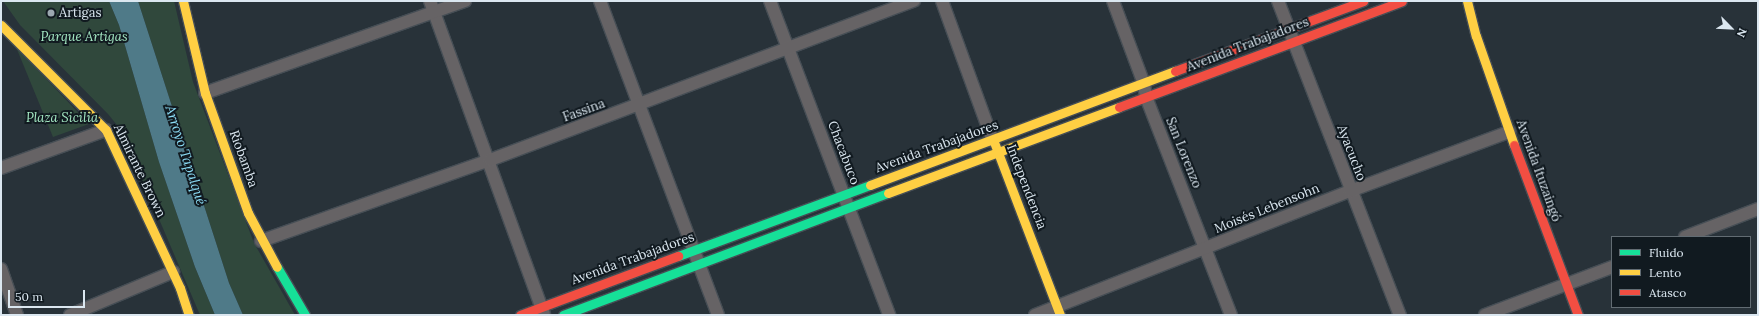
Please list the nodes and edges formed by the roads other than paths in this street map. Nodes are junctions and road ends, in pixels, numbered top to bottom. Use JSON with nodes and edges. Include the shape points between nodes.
{"nodes":[{"id":1,"x":183,"y":1,"type":"edge"},
{"id":2,"x":430,"y":1,"type":"edge"},
{"id":3,"x":465,"y":1,"type":"edge"},
{"id":4,"x":600,"y":1,"type":"edge"},
{"id":5,"x":770,"y":1,"type":"edge"},
{"id":6,"x":914,"y":1,"type":"edge"},
{"id":7,"x":942,"y":1,"type":"edge"},
{"id":8,"x":1113,"y":1,"type":"edge"},
{"id":9,"x":1278,"y":1,"type":"edge"},
{"id":10,"x":1363,"y":1,"type":"edge"},
{"id":11,"x":1402,"y":1,"type":"edge"},
{"id":12,"x":1468,"y":1,"type":"edge"},
{"id":13,"x":1458,"y":7,"type":"dead end"},
{"id":14,"x":435,"y":13,"type":"junction"},
{"id":15,"x":1,"y":25,"type":"edge"},
{"id":16,"x":1289,"y":29,"type":"junction"},
{"id":17,"x":1476,"y":36,"type":"junction"},
{"id":18,"x":1293,"y":41,"type":"junction"},
{"id":19,"x":787,"y":48,"type":"junction"},
{"id":20,"x":1144,"y":84,"type":"junction"},
{"id":21,"x":205,"y":93,"type":"junction"},
{"id":22,"x":1146,"y":97,"type":"junction"},
{"id":23,"x":640,"y":105,"type":"junction"},
{"id":24,"x":106,"y":130,"type":"junction"},
{"id":25,"x":1509,"y":132,"type":"junction"},
{"id":26,"x":993,"y":140,"type":"junction"},
{"id":27,"x":998,"y":153,"type":"junction"},
{"id":28,"x":490,"y":160,"type":"junction"},
{"id":29,"x":1,"y":168,"type":"edge"},
{"id":30,"x":1350,"y":191,"type":"junction"},
{"id":31,"x":844,"y":195,"type":"junction"},
{"id":32,"x":848,"y":208,"type":"junction"},
{"id":33,"x":1758,"y":209,"type":"edge"},
{"id":34,"x":1688,"y":236,"type":"edge"},
{"id":35,"x":261,"y":241,"type":"junction"},
{"id":36,"x":1206,"y":248,"type":"junction"},
{"id":37,"x":694,"y":250,"type":"junction"},
{"id":38,"x":699,"y":264,"type":"junction"},
{"id":39,"x":1611,"y":267,"type":"edge"},
{"id":40,"x":1,"y":269,"type":"edge"},
{"id":41,"x":173,"y":272,"type":"junction"},
{"id":42,"x":1566,"y":286,"type":"junction"},
{"id":43,"x":543,"y":311,"type":"edge"},
{"id":44,"x":1059,"y":311,"type":"edge"},
{"id":45,"x":17,"y":315,"type":"edge"},
{"id":46,"x":70,"y":315,"type":"edge"},
{"id":47,"x":189,"y":315,"type":"edge"},
{"id":48,"x":306,"y":315,"type":"edge"},
{"id":49,"x":520,"y":315,"type":"edge"},
{"id":50,"x":563,"y":315,"type":"edge"},
{"id":51,"x":718,"y":315,"type":"edge"},
{"id":52,"x":889,"y":315,"type":"edge"},
{"id":53,"x":1036,"y":315,"type":"edge"},
{"id":54,"x":1231,"y":315,"type":"edge"},
{"id":55,"x":1400,"y":315,"type":"edge"},
{"id":56,"x":1486,"y":315,"type":"edge"},
{"id":57,"x":1578,"y":315,"type":"edge"}],
"edges":[{"from":1,"to":21,"type":"main road","name":"Riobamba"},
{"from":2,"to":14,"type":"street"},
{"from":3,"to":14,"type":"street"},
{"from":4,"to":23,"type":"street"},
{"from":5,"to":19,"type":"street","name":"Chacabuco"},
{"from":6,"to":19,"type":"street","name":"Fassina"},
{"from":7,"to":26,"type":"street","name":"Independencia"},
{"from":8,"to":20,"type":"street","name":"San Lorenzo"},
{"from":9,"to":16,"type":"street","name":"Ayacucho"},
{"from":10,"to":16,"type":"main road","name":"Avenida Trabajadores"},
{"from":11,"to":18,"type":"main road","name":"Avenida Trabajadores"},
{"from":12,"to":17,"type":"main road","name":"Avenida Ituzaingó"},
{"from":13,"to":17,"type":"main road","name":"Avenida Ituzaingó"},
{"from":14,"to":21,"type":"street"},
{"from":14,"to":28,"type":"street"},
{"from":15,"to":24,"type":"main road","name":"Almirante Brown"},
{"from":16,"to":18,"type":"street","name":"Ayacucho"},
{"from":16,"to":20,"type":"main road","name":"Avenida Trabajadores"},
{"from":17,"to":25,"type":"main road","name":"Avenida Ituzaingó"},
{"from":18,"to":22,"type":"main road","name":"Avenida Trabajadores"},
{"from":18,"to":30,"type":"street","name":"Ayacucho"},
{"from":19,"to":23,"type":"street","name":"Fassina"},
{"from":19,"to":31,"type":"street","name":"Chacabuco"},
{"from":20,"to":22,"type":"street","name":"San Lorenzo"},
{"from":20,"to":26,"type":"main road","name":"Avenida Trabajadores"},
{"from":21,"to":35,"type":"main road","name":"Riobamba"},
{"from":22,"to":27,"type":"main road","name":"Avenida Trabajadores"},
{"from":22,"to":36,"type":"street","name":"San Lorenzo"},
{"from":23,"to":28,"type":"street","name":"Fassina"},
{"from":23,"to":37,"type":"street"},
{"from":24,"to":29,"type":"street"},
{"from":24,"to":41,"type":"main road","name":"Almirante Brown"},
{"from":25,"to":30,"type":"street","name":"Moisés Lebensohn"},
{"from":25,"to":42,"type":"main road","name":"Avenida Ituzaingó"},
{"from":26,"to":27,"type":"main road","name":"Independencia"},
{"from":26,"to":31,"type":"main road","name":"Avenida Trabajadores"},
{"from":27,"to":32,"type":"main road","name":"Avenida Trabajadores"},
{"from":27,"to":44,"type":"main road","name":"Independencia"},
{"from":28,"to":35,"type":"street","name":"Fassina"},
{"from":28,"to":43,"type":"street"},
{"from":30,"to":36,"type":"street","name":"Moisés Lebensohn"},
{"from":30,"to":55,"type":"street","name":"Ayacucho"},
{"from":31,"to":32,"type":"street","name":"Chacabuco"},
{"from":31,"to":37,"type":"main road","name":"Avenida Trabajadores"},
{"from":32,"to":38,"type":"main road","name":"Avenida Trabajadores"},
{"from":32,"to":52,"type":"street","name":"Chacabuco"},
{"from":33,"to":34,"type":"street"},
{"from":35,"to":48,"type":"main road","name":"Riobamba"},
{"from":36,"to":44,"type":"street","name":"Moisés Lebensohn"},
{"from":36,"to":54,"type":"street","name":"San Lorenzo"},
{"from":37,"to":38,"type":"street"},
{"from":37,"to":43,"type":"main road","name":"Avenida Trabajadores"},
{"from":38,"to":50,"type":"main road","name":"Avenida Trabajadores"},
{"from":38,"to":51,"type":"street"},
{"from":39,"to":42,"type":"street"},
{"from":40,"to":45,"type":"street"},
{"from":41,"to":46,"type":"street"},
{"from":41,"to":47,"type":"main road","name":"Almirante Brown"},
{"from":42,"to":56,"type":"street"},
{"from":42,"to":57,"type":"main road","name":"Avenida Ituzaingó"},
{"from":43,"to":49,"type":"main road","name":"Avenida Trabajadores"},
{"from":44,"to":53,"type":"street","name":"Moisés Lebensohn"}]}
